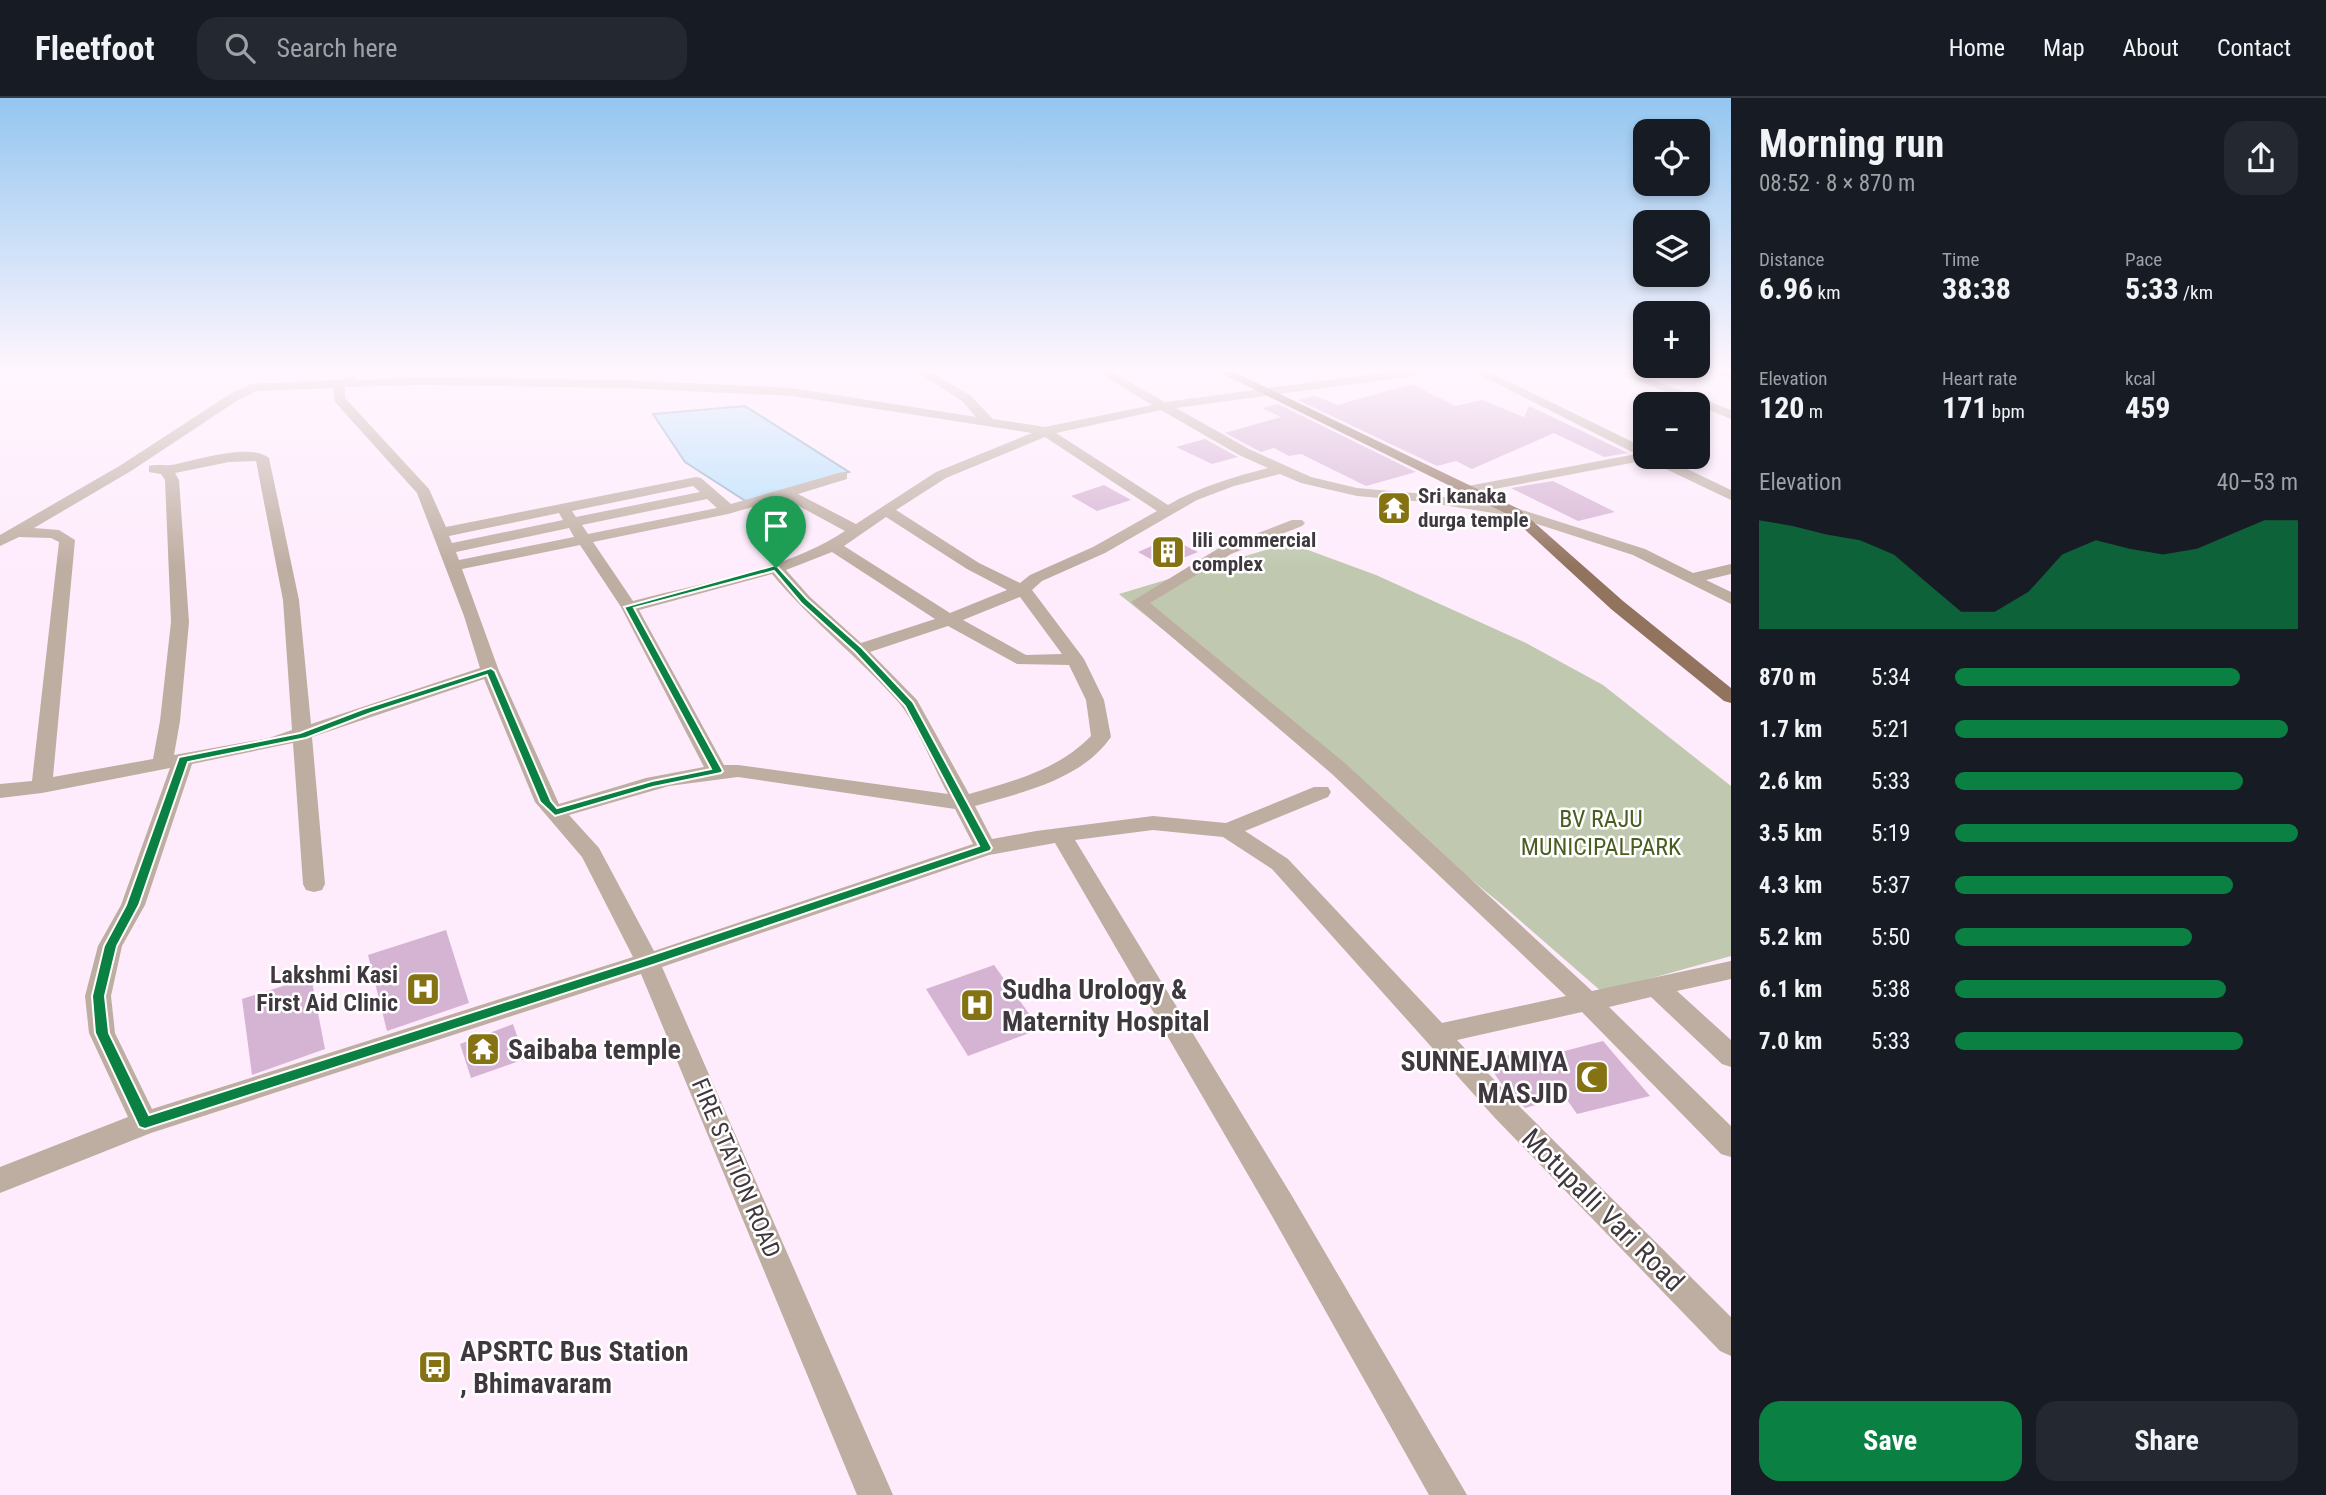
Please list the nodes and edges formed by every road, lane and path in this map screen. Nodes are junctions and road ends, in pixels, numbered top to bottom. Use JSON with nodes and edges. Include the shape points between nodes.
{"nodes":[{"id":1,"x":173,"y":437,"type":"edge"},
{"id":2,"x":374,"y":437,"type":"edge"},
{"id":3,"x":1035,"y":437,"type":"edge"},
{"id":4,"x":1054,"y":437,"type":"edge"},
{"id":5,"x":1218,"y":437,"type":"edge"},
{"id":6,"x":1358,"y":437,"type":"edge"},
{"id":7,"x":1610,"y":437,"type":"edge"},
{"id":8,"x":1633,"y":449,"type":"edge"},
{"id":9,"x":1633,"y":457,"type":"edge"},
{"id":10,"x":126,"y":468,"type":"junction"},
{"id":11,"x":1281,"y":469,"type":"junction"},
{"id":12,"x":1676,"y":469,"type":"edge"},
{"id":13,"x":166,"y":470,"type":"junction"},
{"id":14,"x":842,"y":476,"type":"dead end"},
{"id":15,"x":1731,"y":481,"type":"edge"},
{"id":16,"x":1712,"y":487,"type":"junction"},
{"id":17,"x":1468,"y":490,"type":"junction"},
{"id":18,"x":785,"y":493,"type":"junction"},
{"id":19,"x":711,"y":494,"type":"junction"},
{"id":20,"x":1731,"y":496,"type":"edge"},
{"id":21,"x":562,"y":507,"type":"junction"},
{"id":22,"x":728,"y":510,"type":"junction"},
{"id":23,"x":886,"y":510,"type":"junction"},
{"id":24,"x":1166,"y":510,"type":"junction"},
{"id":25,"x":1514,"y":512,"type":"junction"},
{"id":26,"x":1297,"y":523,"type":"dead end"},
{"id":27,"x":858,"y":531,"type":"junction"},
{"id":28,"x":578,"y":532,"type":"junction"},
{"id":29,"x":8,"y":536,"type":"edge"},
{"id":30,"x":443,"y":541,"type":"junction"},
{"id":31,"x":832,"y":546,"type":"junction"},
{"id":32,"x":453,"y":566,"type":"junction"},
{"id":33,"x":776,"y":568,"type":"junction"},
{"id":34,"x":1731,"y":569,"type":"edge"},
{"id":35,"x":1693,"y":578,"type":"junction"},
{"id":36,"x":1021,"y":590,"type":"junction"},
{"id":37,"x":1731,"y":599,"type":"edge"},
{"id":38,"x":629,"y":607,"type":"junction"},
{"id":39,"x":949,"y":620,"type":"junction"},
{"id":40,"x":858,"y":650,"type":"junction"},
{"id":41,"x":1076,"y":659,"type":"junction"},
{"id":42,"x":491,"y":671,"type":"junction"},
{"id":43,"x":1731,"y":698,"type":"edge"},
{"id":44,"x":302,"y":736,"type":"junction"},
{"id":45,"x":172,"y":762,"type":"junction"},
{"id":46,"x":717,"y":771,"type":"junction"},
{"id":47,"x":42,"y":786,"type":"junction"},
{"id":48,"x":0,"y":791,"type":"edge"},
{"id":49,"x":1321,"y":792,"type":"dead end"},
{"id":50,"x":963,"y":803,"type":"junction"},
{"id":51,"x":555,"y":812,"type":"junction"},
{"id":52,"x":1228,"y":830,"type":"junction"},
{"id":53,"x":1061,"y":835,"type":"junction"},
{"id":54,"x":986,"y":848,"type":"junction"},
{"id":55,"x":314,"y":884,"type":"dead end"},
{"id":56,"x":648,"y":962,"type":"junction"},
{"id":57,"x":1731,"y":970,"type":"edge"},
{"id":58,"x":1656,"y":987,"type":"junction"},
{"id":59,"x":1588,"y":1002,"type":"junction"},
{"id":60,"x":1435,"y":1035,"type":"junction"},
{"id":61,"x":1731,"y":1056,"type":"edge"},
{"id":62,"x":145,"y":1123,"type":"junction"},
{"id":63,"x":1731,"y":1145,"type":"edge"},
{"id":64,"x":0,"y":1180,"type":"edge"},
{"id":65,"x":1731,"y":1340,"type":"edge"},
{"id":66,"x":874,"y":1495,"type":"edge"},
{"id":67,"x":1449,"y":1495,"type":"edge"}],
"edges":[{"from":1,"to":10,"type":"street"},
{"from":2,"to":30,"type":"street","name":"FIRE STATION ROAD","via":[[424,492]]},
{"from":3,"to":23,"type":"street","via":[[941,475]]},
{"from":4,"to":24,"type":"street"},
{"from":5,"to":11,"type":"street"},
{"from":6,"to":17,"type":"main road"},
{"from":7,"to":8,"type":"street"},
{"from":9,"to":17,"type":"street"},
{"from":10,"to":13,"type":"street"},
{"from":10,"to":29,"type":"street"},
{"from":11,"to":24,"type":"street","via":[[1229,483]]},
{"from":11,"to":25,"type":"street","via":[[1357,492]]},
{"from":12,"to":16,"type":"street"},
{"from":13,"to":44,"type":"street","via":[[262,458],[291,600]]},
{"from":13,"to":45,"type":"street","via":[[172,480],[180,622],[170,721]]},
{"from":14,"to":18,"type":"street"},
{"from":15,"to":16,"type":"street"},
{"from":16,"to":20,"type":"street"},
{"from":17,"to":25,"type":"main road"},
{"from":18,"to":22,"type":"street"},
{"from":18,"to":27,"type":"street"},
{"from":19,"to":21,"type":"street","via":[[696,481]]},
{"from":19,"to":22,"type":"street"},
{"from":19,"to":28,"type":"street"},
{"from":21,"to":28,"type":"street"},
{"from":21,"to":30,"type":"street"},
{"from":22,"to":28,"type":"street"},
{"from":23,"to":27,"type":"street"},
{"from":23,"to":36,"type":"street"},
{"from":24,"to":36,"type":"street"},
{"from":25,"to":35,"type":"street","via":[[1639,552]]},
{"from":25,"to":43,"type":"main road","via":[[1617,605]]},
{"from":26,"to":59,"type":"street","via":[[1225,551],[1139,602],[1339,769]]},
{"from":27,"to":31,"type":"street"},
{"from":28,"to":30,"type":"street"},
{"from":28,"to":32,"type":"street"},
{"from":28,"to":38,"type":"street"},
{"from":29,"to":47,"type":"street","via":[[54,533],[67,540]]},
{"from":30,"to":32,"type":"street","name":"FIRE STATION ROAD"},
{"from":31,"to":33,"type":"street"},
{"from":31,"to":39,"type":"street"},
{"from":32,"to":42,"type":"street","name":"FIRE STATION ROAD"},
{"from":33,"to":38,"type":"street"},
{"from":33,"to":40,"type":"street","via":[[804,601]]},
{"from":34,"to":35,"type":"street"},
{"from":35,"to":37,"type":"street"},
{"from":36,"to":39,"type":"street"},
{"from":36,"to":41,"type":"street"},
{"from":38,"to":46,"type":"street"},
{"from":39,"to":40,"type":"street"},
{"from":39,"to":41,"type":"street","via":[[1023,660]]},
{"from":40,"to":50,"type":"street","via":[[909,704]]},
{"from":41,"to":50,"type":"street","via":[[1095,700],[1101,737],[1088,753],[1041,778]]},
{"from":42,"to":44,"type":"street"},
{"from":42,"to":51,"type":"street","name":"FIRE STATION ROAD","via":[[546,802]]},
{"from":44,"to":45,"type":"street"},
{"from":44,"to":55,"type":"street"},
{"from":45,"to":47,"type":"street"},
{"from":45,"to":62,"type":"street","via":[[133,905],[110,946],[99,996],[102,1033]]},
{"from":46,"to":50,"type":"street"},
{"from":46,"to":51,"type":"street"},
{"from":47,"to":48,"type":"street"},
{"from":49,"to":52,"type":"street"},
{"from":50,"to":54,"type":"street"},
{"from":51,"to":56,"type":"street","name":"FIRE STATION ROAD","via":[[591,853]]},
{"from":52,"to":53,"type":"street","name":"Motupalli Vari Road","via":[[1153,823]]},
{"from":52,"to":60,"type":"street","name":"Motupalli Vari Road","via":[[1280,864]]},
{"from":53,"to":54,"type":"street","name":"Motupalli Vari Road"},
{"from":53,"to":67,"type":"street"},
{"from":54,"to":56,"type":"street","name":"Motupalli Vari Road"},
{"from":56,"to":62,"type":"street","name":"Motupalli Vari Road"},
{"from":56,"to":66,"type":"street","name":"FIRE STATION ROAD"},
{"from":57,"to":58,"type":"street"},
{"from":58,"to":59,"type":"street"},
{"from":58,"to":61,"type":"street"},
{"from":59,"to":60,"type":"street"},
{"from":59,"to":63,"type":"street"},
{"from":60,"to":65,"type":"street","name":"Motupalli Vari Road"},
{"from":62,"to":64,"type":"street","name":"Motupalli Vari Road"}]}
